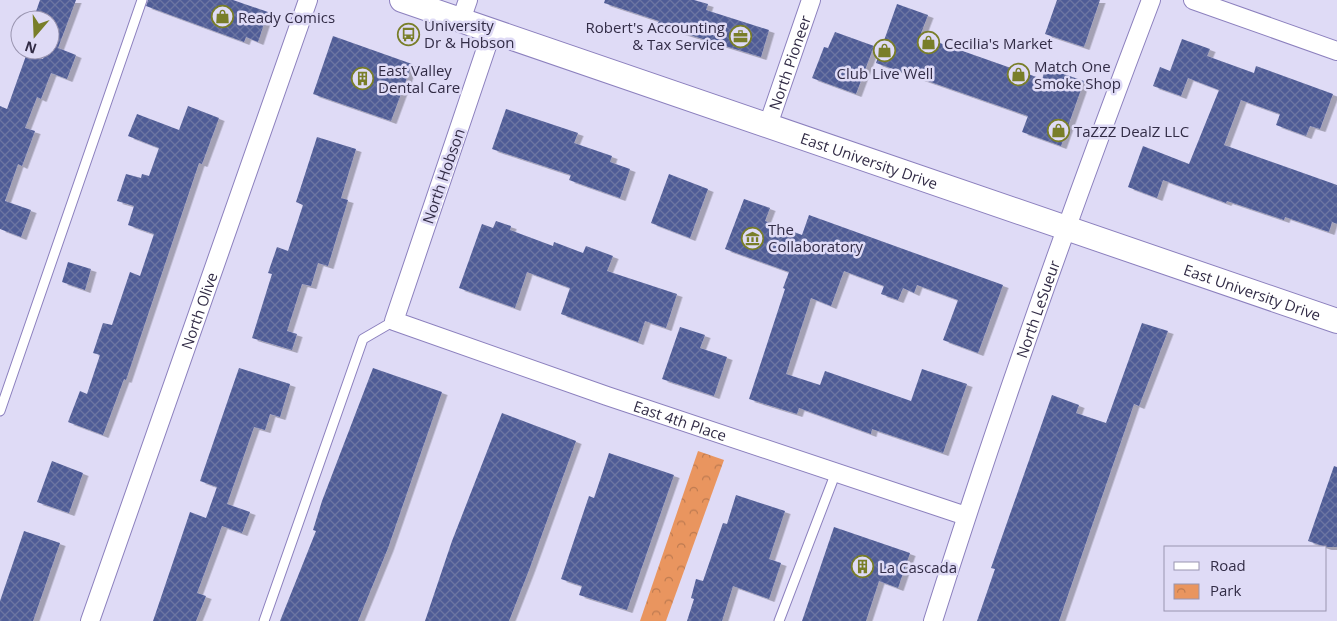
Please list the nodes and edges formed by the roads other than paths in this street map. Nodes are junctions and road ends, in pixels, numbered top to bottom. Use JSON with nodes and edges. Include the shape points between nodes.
{"nodes":[{"id":1,"x":142,"y":0,"type":"edge"},
{"id":2,"x":308,"y":0,"type":"edge"},
{"id":3,"x":402,"y":0,"type":"edge"},
{"id":4,"x":811,"y":0,"type":"edge"},
{"id":5,"x":1152,"y":0,"type":"edge"},
{"id":6,"x":1193,"y":0,"type":"edge"},
{"id":7,"x":464,"y":10,"type":"edge"},
{"id":8,"x":492,"y":31,"type":"junction"},
{"id":9,"x":1337,"y":51,"type":"edge"},
{"id":10,"x":768,"y":124,"type":"junction"},
{"id":11,"x":1065,"y":228,"type":"junction"},
{"id":12,"x":394,"y":321,"type":"junction"},
{"id":13,"x":1337,"y":321,"type":"edge"},
{"id":14,"x":0,"y":411,"type":"edge"},
{"id":15,"x":836,"y":472,"type":"junction"},
{"id":16,"x":966,"y":516,"type":"junction"},
{"id":17,"x":90,"y":621,"type":"edge"},
{"id":18,"x":264,"y":621,"type":"edge"},
{"id":19,"x":779,"y":621,"type":"edge"},
{"id":20,"x":933,"y":621,"type":"edge"}],
"edges":[{"from":1,"to":14,"type":"lane"},
{"from":2,"to":17,"type":"street","name":"North Olive"},
{"from":3,"to":7,"type":"main road","name":"East University Drive"},
{"from":4,"to":10,"type":"street","name":"North Pioneer"},
{"from":5,"to":11,"type":"street","name":"North LeSueur"},
{"from":6,"to":9,"type":"street"},
{"from":7,"to":8,"type":"main road","name":"East University Drive"},
{"from":8,"to":10,"type":"main road","name":"East University Drive"},
{"from":8,"to":12,"type":"street","name":"North Hobson"},
{"from":10,"to":11,"type":"main road","name":"East University Drive"},
{"from":11,"to":13,"type":"main road","name":"East University Drive"},
{"from":11,"to":16,"type":"street","name":"North LeSueur"},
{"from":12,"to":15,"type":"street","name":"East 4th Place"},
{"from":12,"to":18,"type":"lane","via":[[363,339]]},
{"from":15,"to":16,"type":"street","name":"East 4th Place"},
{"from":15,"to":19,"type":"lane"},
{"from":16,"to":20,"type":"street","name":"North LeSueur"}]}
